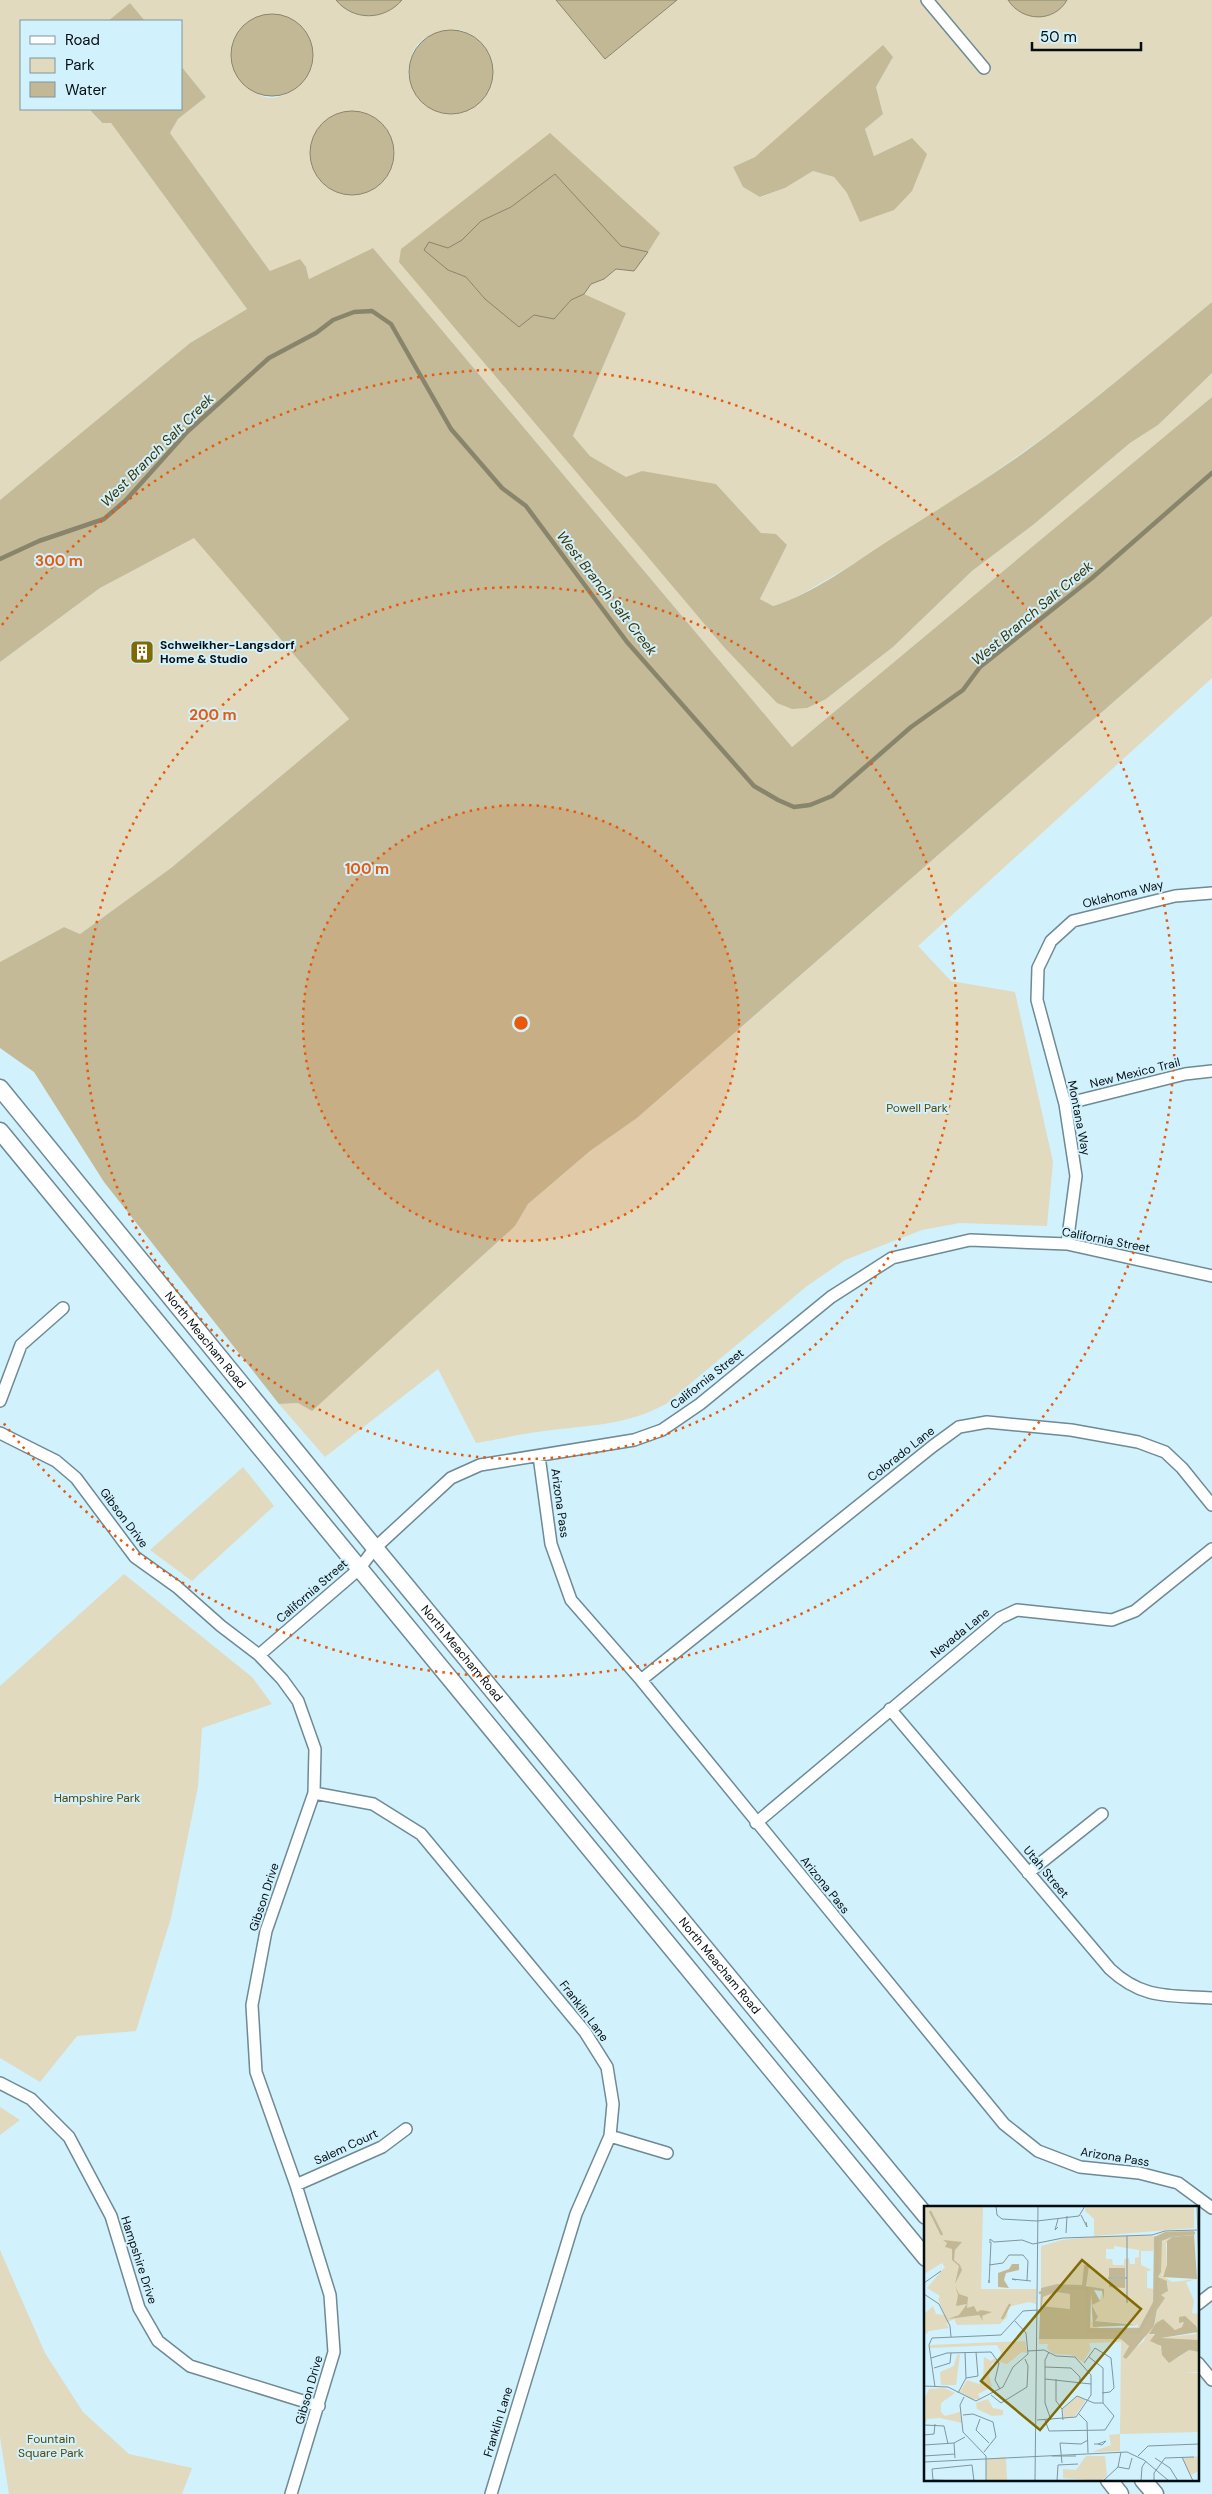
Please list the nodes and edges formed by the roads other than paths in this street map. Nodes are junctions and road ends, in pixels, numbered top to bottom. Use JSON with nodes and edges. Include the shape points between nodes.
{"nodes":[{"id":1,"x":927,"y":0,"type":"edge"},
{"id":2,"x":984,"y":68,"type":"dead end"},
{"id":3,"x":1212,"y":893,"type":"edge"},
{"id":4,"x":1037,"y":1000,"type":"joint"},
{"id":5,"x":1212,"y":1071,"type":"edge"},
{"id":6,"x":0,"y":1088,"type":"edge"},
{"id":7,"x":1065,"y":1104,"type":"junction"},
{"id":8,"x":0,"y":1131,"type":"edge"},
{"id":9,"x":1067,"y":1244,"type":"junction"},
{"id":10,"x":1212,"y":1276,"type":"edge"},
{"id":11,"x":63,"y":1308,"type":"dead end"},
{"id":12,"x":0,"y":1401,"type":"edge"},
{"id":13,"x":0,"y":1433,"type":"edge"},
{"id":14,"x":539,"y":1456,"type":"junction"},
{"id":15,"x":1212,"y":1505,"type":"edge"},
{"id":16,"x":375,"y":1548,"type":"junction"},
{"id":17,"x":1212,"y":1549,"type":"edge"},
{"id":18,"x":359,"y":1569,"type":"junction"},
{"id":19,"x":259,"y":1655,"type":"junction"},
{"id":20,"x":641,"y":1680,"type":"junction"},
{"id":21,"x":890,"y":1709,"type":"junction"},
{"id":22,"x":314,"y":1792,"type":"junction"},
{"id":23,"x":1102,"y":1814,"type":"dead end"},
{"id":24,"x":756,"y":1823,"type":"junction"},
{"id":25,"x":1028,"y":1873,"type":"junction"},
{"id":26,"x":1212,"y":1998,"type":"edge"},
{"id":27,"x":0,"y":2082,"type":"edge"},
{"id":28,"x":406,"y":2129,"type":"dead end"},
{"id":29,"x":610,"y":2136,"type":"junction"},
{"id":30,"x":667,"y":2153,"type":"dead end"},
{"id":31,"x":296,"y":2185,"type":"junction"},
{"id":32,"x":1212,"y":2208,"type":"edge"},
{"id":33,"x":924,"y":2214,"type":"edge"},
{"id":34,"x":924,"y":2256,"type":"edge"},
{"id":35,"x":1212,"y":2293,"type":"edge"},
{"id":36,"x":1200,"y":2302,"type":"edge"},
{"id":37,"x":1200,"y":2365,"type":"edge"},
{"id":38,"x":1212,"y":2380,"type":"edge"},
{"id":39,"x":320,"y":2406,"type":"junction"},
{"id":40,"x":1111,"y":2482,"type":"edge"},
{"id":41,"x":1145,"y":2482,"type":"edge"},
{"id":42,"x":291,"y":2494,"type":"edge"},
{"id":43,"x":491,"y":2494,"type":"edge"},
{"id":44,"x":1120,"y":2494,"type":"edge"},
{"id":45,"x":1154,"y":2494,"type":"edge"}],
"edges":[{"from":1,"to":2,"type":"street"},
{"from":3,"to":4,"type":"street","name":"Oklahoma Way","via":[[1175,896],[1073,921],[1051,941],[1038,968]]},
{"from":4,"to":7,"type":"street","name":"Montana Way"},
{"from":5,"to":7,"type":"street","name":"New Mexico Trail","via":[[1185,1074]]},
{"from":6,"to":16,"type":"main road","name":"North Meacham Road"},
{"from":7,"to":9,"type":"street","name":"Montana Way","via":[[1076,1176]]},
{"from":8,"to":18,"type":"main road","name":"North Meacham Road"},
{"from":9,"to":10,"type":"street","name":"California Street"},
{"from":9,"to":14,"type":"street","name":"California Street","via":[[970,1240],[892,1258],[830,1296],[700,1404],[662,1430],[634,1440]]},
{"from":11,"to":12,"type":"street","via":[[21,1345]]},
{"from":13,"to":19,"type":"street","name":"Gibson Drive","via":[[56,1461],[76,1478],[135,1557],[177,1587]]},
{"from":14,"to":16,"type":"street","name":"California Street","via":[[480,1465],[451,1478]]},
{"from":14,"to":20,"type":"street","name":"Arizona Pass","via":[[551,1544],[571,1600]]},
{"from":15,"to":20,"type":"street","name":"Colorado Lane","via":[[1165,1452],[1138,1442],[1071,1430],[987,1422],[959,1428],[932,1446]]},
{"from":16,"to":18,"type":"street","name":"California Street"},
{"from":16,"to":33,"type":"main road","name":"North Meacham Road"},
{"from":17,"to":21,"type":"street","name":"Nevada Lane","via":[[1135,1611],[1112,1620],[1017,1610],[1000,1618]]},
{"from":18,"to":19,"type":"street","name":"California Street"},
{"from":18,"to":34,"type":"main road","name":"North Meacham Road"},
{"from":19,"to":22,"type":"street","name":"Gibson Drive","via":[[298,1701],[307,1723],[315,1750]]},
{"from":20,"to":24,"type":"street","name":"Arizona Pass"},
{"from":21,"to":24,"type":"street","name":"Nevada Lane"},
{"from":21,"to":25,"type":"street","name":"Utah Street"},
{"from":22,"to":29,"type":"street","name":"Franklin Lane","via":[[372,1804],[422,1834],[449,1865],[585,2032],[607,2067],[613,2104]]},
{"from":22,"to":31,"type":"street","name":"Gibson Drive","via":[[266,1931],[252,2005],[256,2072]]},
{"from":23,"to":25,"type":"street"},
{"from":24,"to":32,"type":"street","name":"Arizona Pass","via":[[1004,2124],[1038,2151],[1080,2167],[1139,2173],[1178,2183]]},
{"from":25,"to":26,"type":"street","name":"Utah Street","via":[[1125,1983],[1148,1993]]},
{"from":27,"to":39,"type":"street","name":"Hampshire Drive","via":[[31,2099],[70,2137],[111,2216],[139,2308],[158,2341],[190,2366]]},
{"from":28,"to":31,"type":"street","name":"Salem Court","via":[[382,2147]]},
{"from":29,"to":30,"type":"street"},
{"from":29,"to":43,"type":"street","name":"Franklin Lane","via":[[576,2214]]},
{"from":31,"to":39,"type":"street","name":"Gibson Drive","via":[[330,2295],[334,2352]]},
{"from":35,"to":36,"type":"street"},
{"from":37,"to":38,"type":"street"},
{"from":39,"to":42,"type":"street","name":"Gibson Drive"},
{"from":40,"to":44,"type":"main road"},
{"from":41,"to":45,"type":"main road"}]}
